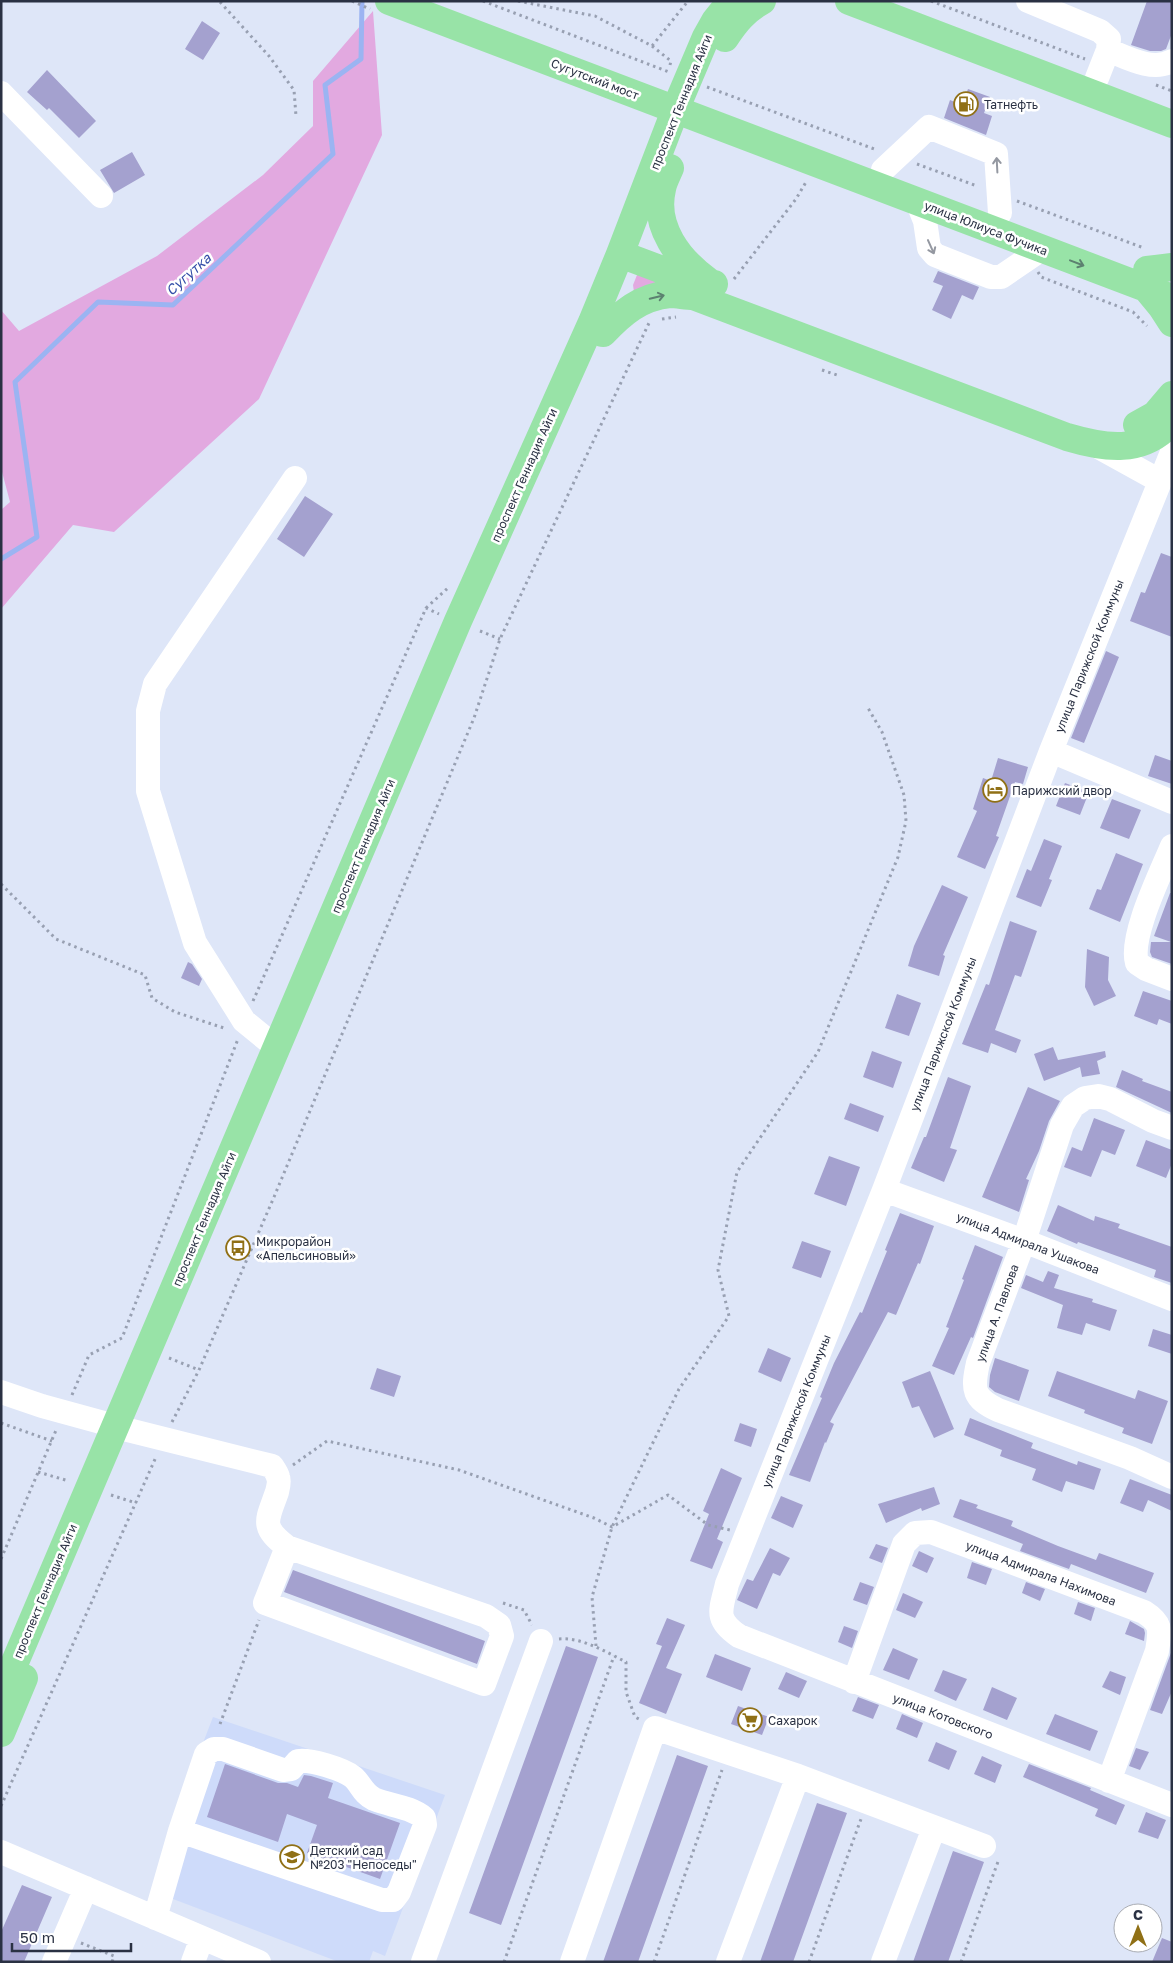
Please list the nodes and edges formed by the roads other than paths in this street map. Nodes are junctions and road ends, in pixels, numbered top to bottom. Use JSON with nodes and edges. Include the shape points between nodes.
{"nodes":[{"id":1,"x":389,"y":1,"type":"edge"},
{"id":2,"x":433,"y":1,"type":"edge"},
{"id":3,"x":731,"y":1,"type":"edge"},
{"id":4,"x":762,"y":1,"type":"edge"},
{"id":5,"x":849,"y":1,"type":"edge"},
{"id":6,"x":896,"y":1,"type":"edge"},
{"id":7,"x":1028,"y":1,"type":"edge"},
{"id":8,"x":1172,"y":61,"type":"edge"},
{"id":9,"x":1097,"y":71,"type":"junction"},
{"id":10,"x":1,"y":93,"type":"edge"},
{"id":11,"x":1172,"y":108,"type":"edge"},
{"id":12,"x":1172,"y":124,"type":"edge"},
{"id":13,"x":807,"y":149,"type":"junction"},
{"id":14,"x":881,"y":160,"type":"junction"},
{"id":15,"x":662,"y":190,"type":"junction"},
{"id":16,"x":101,"y":196,"type":"dead end"},
{"id":17,"x":917,"y":201,"type":"junction"},
{"id":18,"x":1006,"y":206,"type":"junction"},
{"id":19,"x":627,"y":257,"type":"junction"},
{"id":20,"x":1038,"y":257,"type":"junction"},
{"id":21,"x":1160,"y":276,"type":"edge"},
{"id":22,"x":718,"y":286,"type":"junction"},
{"id":23,"x":1162,"y":327,"type":"edge"},
{"id":24,"x":603,"y":333,"type":"junction"},
{"id":25,"x":1172,"y":395,"type":"edge"},
{"id":26,"x":1172,"y":421,"type":"edge"},
{"id":27,"x":1093,"y":444,"type":"junction"},
{"id":28,"x":1172,"y":452,"type":"edge"},
{"id":29,"x":295,"y":478,"type":"dead end"},
{"id":30,"x":1160,"y":481,"type":"junction"},
{"id":31,"x":1051,"y":751,"type":"junction"},
{"id":32,"x":1172,"y":802,"type":"edge"},
{"id":33,"x":1172,"y":846,"type":"edge"},
{"id":34,"x":1172,"y":979,"type":"edge"},
{"id":35,"x":277,"y":1048,"type":"junction"},
{"id":36,"x":1172,"y":1128,"type":"edge"},
{"id":37,"x":884,"y":1190,"type":"junction"},
{"id":38,"x":1024,"y":1241,"type":"junction"},
{"id":39,"x":1172,"y":1299,"type":"edge"},
{"id":40,"x":1,"y":1392,"type":"edge"},
{"id":41,"x":122,"y":1428,"type":"junction"},
{"id":42,"x":1172,"y":1477,"type":"edge"},
{"id":43,"x":287,"y":1547,"type":"junction"},
{"id":44,"x":722,"y":1619,"type":"joint"},
{"id":45,"x":541,"y":1640,"type":"road end"},
{"id":46,"x":854,"y":1682,"type":"junction"},
{"id":47,"x":1,"y":1695,"type":"edge"},
{"id":48,"x":1,"y":1733,"type":"edge"},
{"id":49,"x":798,"y":1776,"type":"junction"},
{"id":50,"x":1109,"y":1781,"type":"junction"},
{"id":51,"x":1172,"y":1805,"type":"edge"},
{"id":52,"x":934,"y":1828,"type":"junction"},
{"id":53,"x":180,"y":1831,"type":"junction"},
{"id":54,"x":984,"y":1846,"type":"road end"},
{"id":55,"x":1,"y":1852,"type":"edge"},
{"id":56,"x":86,"y":1888,"type":"junction"},
{"id":57,"x":155,"y":1918,"type":"junction"},
{"id":58,"x":202,"y":1938,"type":"junction"},
{"id":59,"x":54,"y":1962,"type":"edge"},
{"id":60,"x":193,"y":1962,"type":"edge"},
{"id":61,"x":259,"y":1962,"type":"edge"},
{"id":62,"x":423,"y":1962,"type":"edge"},
{"id":63,"x":572,"y":1962,"type":"edge"},
{"id":64,"x":728,"y":1962,"type":"edge"},
{"id":65,"x":883,"y":1962,"type":"edge"}],
"edges":[{"from":1,"to":13,"type":"main road","name":"Сугутский мост"},
{"from":2,"to":13,"type":"main road","name":"Сугутский мост"},
{"from":3,"to":19,"type":"main road","name":"проспект Геннадия Айги","via":[[715,21],[678,102]]},
{"from":4,"to":15,"type":"main road","name":"проспект Геннадия Айги","via":[[735,22],[720,45]]},
{"from":5,"to":9,"type":"main road"},
{"from":6,"to":9,"type":"main road"},
{"from":7,"to":9,"type":"street","via":[[1100,31],[1108,39]]},
{"from":8,"to":9,"type":"street"},
{"from":9,"to":11,"type":"main road"},
{"from":9,"to":12,"type":"main road"},
{"from":10,"to":16,"type":"street"},
{"from":13,"to":14,"type":"main road","name":"улица Юлиуса Фучика"},
{"from":13,"to":17,"type":"main road","name":"улица Юлиуса Фучика"},
{"from":14,"to":18,"type":"main road","name":"улица Юлиуса Фучика"},
{"from":18,"to":14,"type":"street","one_way":true,"via":[[996,154],[929,127]]},
{"from":15,"to":19,"type":"main road","name":"проспект Геннадия Айги"},
{"from":15,"to":22,"type":"main road","via":[[660,209],[670,240],[694,271]]},
{"from":17,"to":20,"type":"main road","name":"улица Юлиуса Фучика"},
{"from":17,"to":20,"type":"street","one_way":true,"via":[[925,220],[929,248],[935,255],[992,277],[1001,277]]},
{"from":18,"to":21,"type":"main road","name":"улица Юлиуса Фучика"},
{"from":19,"to":22,"type":"main road","via":[[681,278]]},
{"from":19,"to":24,"type":"main road","name":"проспект Геннадия Айги"},
{"from":19,"to":35,"type":"main road","name":"проспект Геннадия Айги","via":[[588,331],[458,621]]},
{"from":20,"to":21,"type":"main road","name":"улица Юлиуса Фучика","one_way":true},
{"from":21,"to":23,"type":"main road"},
{"from":22,"to":25,"type":"main road","via":[[1094,429],[1127,429],[1141,424],[1155,415]]},
{"from":24,"to":27,"type":"main road","one_way":true,"via":[[624,312],[647,300],[670,294],[693,296],[1058,434]]},
{"from":24,"to":41,"type":"main road","name":"проспект Геннадия Айги","via":[[471,627]]},
{"from":26,"to":27,"type":"main road","via":[[1142,442],[1110,447]]},
{"from":27,"to":30,"type":"street"},
{"from":28,"to":30,"type":"street","name":"улица Парижской Коммуны"},
{"from":29,"to":35,"type":"street","via":[[155,684],[148,711],[148,792],[195,943],[244,1022]]},
{"from":30,"to":31,"type":"street","name":"улица Парижской Коммуны"},
{"from":31,"to":32,"type":"street"},
{"from":31,"to":37,"type":"street","name":"улица Парижской Коммуны"},
{"from":33,"to":34,"type":"street","via":[[1150,900],[1134,954],[1137,963],[1146,969]]},
{"from":35,"to":41,"type":"main road","name":"проспект Геннадия Айги"},
{"from":36,"to":38,"type":"street","name":"улица А. Павлова","via":[[1098,1096],[1085,1098],[1073,1106],[1062,1125]]},
{"from":37,"to":38,"type":"street","name":"улица Адмирала Ушакова"},
{"from":37,"to":44,"type":"street","name":"улица Парижской Коммуны","via":[[727,1584]]},
{"from":38,"to":39,"type":"street","name":"улица Адмирала Ушакова"},
{"from":38,"to":42,"type":"street","name":"улица А. Павлова","via":[[978,1363],[976,1394],[998,1410],[1130,1458]]},
{"from":40,"to":41,"type":"street"},
{"from":41,"to":43,"type":"street","via":[[272,1466],[279,1477],[268,1526],[273,1536]]},
{"from":41,"to":47,"type":"main road","name":"проспект Геннадия Айги"},
{"from":41,"to":48,"type":"main road","name":"проспект Геннадия Айги"},
{"from":43,"to":43,"type":"street","via":[[486,1616],[499,1625],[502,1636],[484,1684],[265,1603]]},
{"from":44,"to":46,"type":"street","name":"улица Котовского","via":[[726,1627],[739,1636]]},
{"from":45,"to":62,"type":"street"},
{"from":46,"to":50,"type":"street","name":"улица Котовского"},
{"from":46,"to":50,"type":"street","name":"улица Адмирала Нахимова","via":[[904,1544],[915,1533],[931,1532],[1144,1612],[1156,1620],[1160,1632],[1158,1651]]},
{"from":49,"to":52,"type":"street"},
{"from":49,"to":63,"type":"street","via":[[655,1728]]},
{"from":49,"to":64,"type":"street"},
{"from":50,"to":51,"type":"street","name":"улица Котовского"},
{"from":52,"to":54,"type":"street"},
{"from":52,"to":65,"type":"street"},
{"from":53,"to":53,"type":"street","via":[[382,1900],[392,1900],[399,1892],[425,1825],[424,1818],[416,1811],[365,1794],[354,1778],[345,1772],[305,1760],[283,1770],[223,1749],[214,1749],[206,1754]]},
{"from":53,"to":57,"type":"street"},
{"from":55,"to":56,"type":"street"},
{"from":56,"to":57,"type":"street"},
{"from":56,"to":59,"type":"street"},
{"from":57,"to":58,"type":"street"},
{"from":58,"to":60,"type":"street"},
{"from":58,"to":61,"type":"street"}]}
